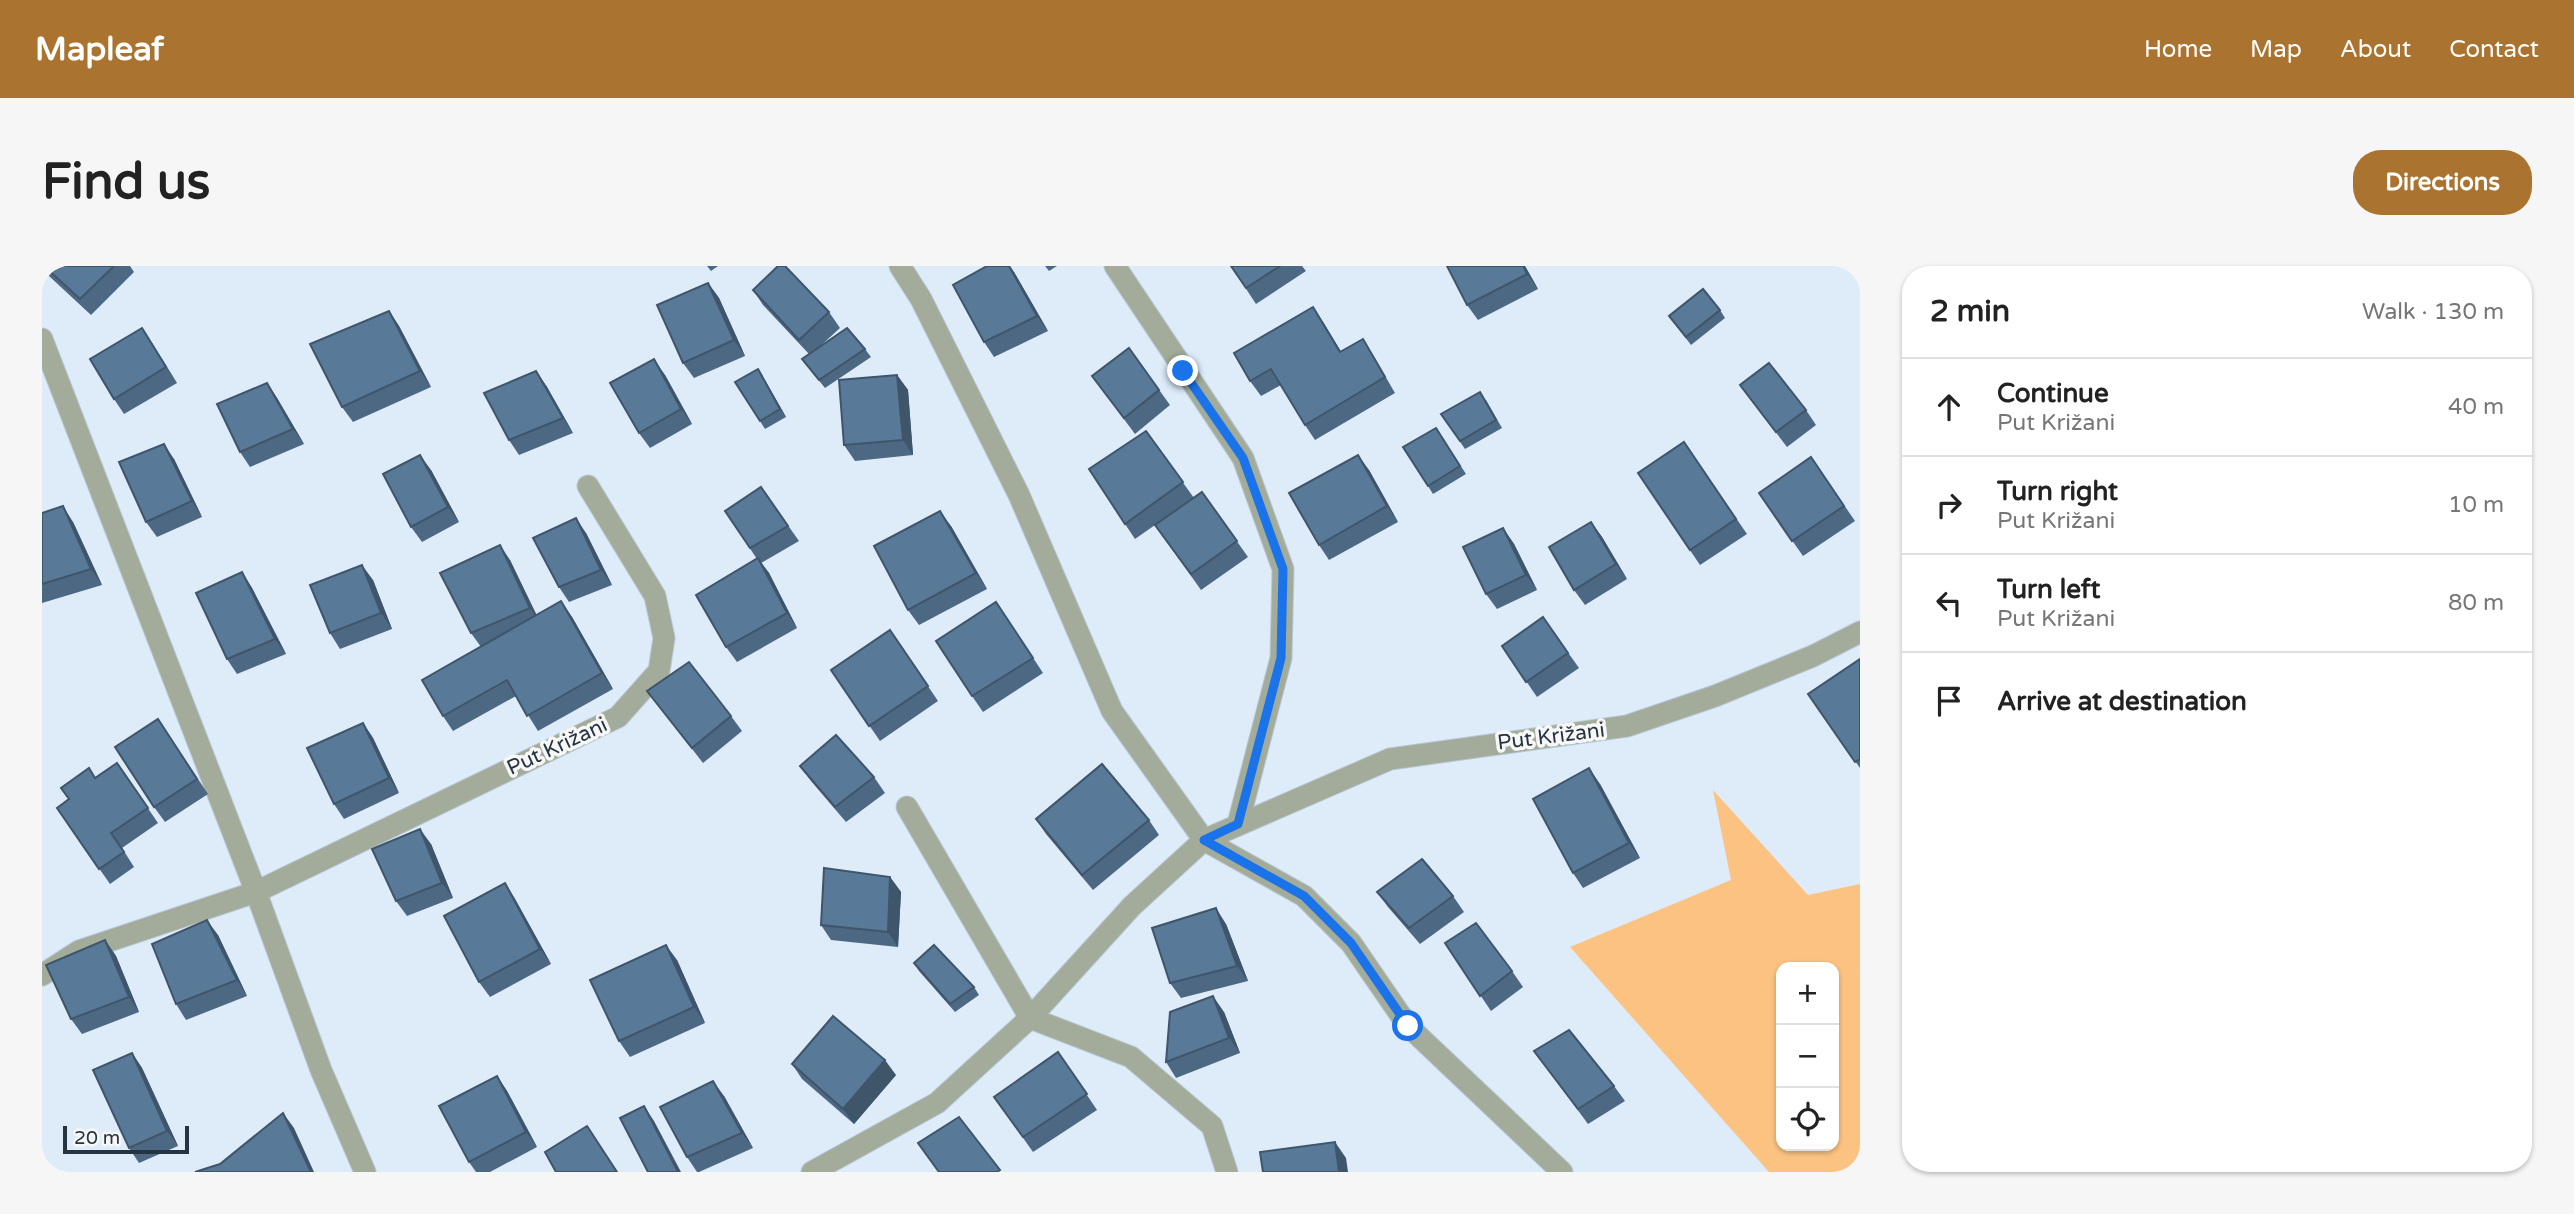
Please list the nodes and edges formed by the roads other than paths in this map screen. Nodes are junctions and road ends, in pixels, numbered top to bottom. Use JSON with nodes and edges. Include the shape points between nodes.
{"nodes":[{"id":1,"x":900,"y":266,"type":"edge"},
{"id":2,"x":1115,"y":266,"type":"edge"},
{"id":3,"x":42,"y":339,"type":"edge"},
{"id":4,"x":588,"y":486,"type":"dead end"},
{"id":5,"x":1860,"y":632,"type":"edge"},
{"id":6,"x":907,"y":807,"type":"dead end"},
{"id":7,"x":1238,"y":824,"type":"junction"},
{"id":8,"x":1204,"y":840,"type":"junction"},
{"id":9,"x":256,"y":892,"type":"junction"},
{"id":10,"x":42,"y":975,"type":"edge"},
{"id":11,"x":1030,"y":1018,"type":"junction"},
{"id":12,"x":365,"y":1172,"type":"edge"},
{"id":13,"x":813,"y":1172,"type":"edge"},
{"id":14,"x":1227,"y":1172,"type":"edge"},
{"id":15,"x":1562,"y":1172,"type":"edge"}],
"edges":[{"from":1,"to":8,"type":"street","via":[[1019,495],[1112,711]]},
{"from":2,"to":7,"type":"street","via":[[1243,458],[1283,569],[1281,658]]},
{"from":3,"to":9,"type":"street"},
{"from":4,"to":9,"type":"street","name":"Put Križani","via":[[655,596],[664,638],[659,671],[618,717]]},
{"from":5,"to":7,"type":"street","name":"Put Križani","via":[[1715,696],[1626,726],[1390,759]]},
{"from":6,"to":11,"type":"street"},
{"from":7,"to":8,"type":"street","name":"Put Križani"},
{"from":8,"to":11,"type":"street","name":"Put Križani","via":[[1132,906]]},
{"from":8,"to":15,"type":"street","via":[[1304,896],[1351,943],[1408,1026]]},
{"from":9,"to":10,"type":"street","name":"Put Križani","via":[[79,951]]},
{"from":9,"to":12,"type":"street","via":[[321,1070]]},
{"from":11,"to":13,"type":"street","name":"Put Križani","via":[[937,1102]]},
{"from":11,"to":14,"type":"street","via":[[1131,1058],[1212,1126]]}]}
